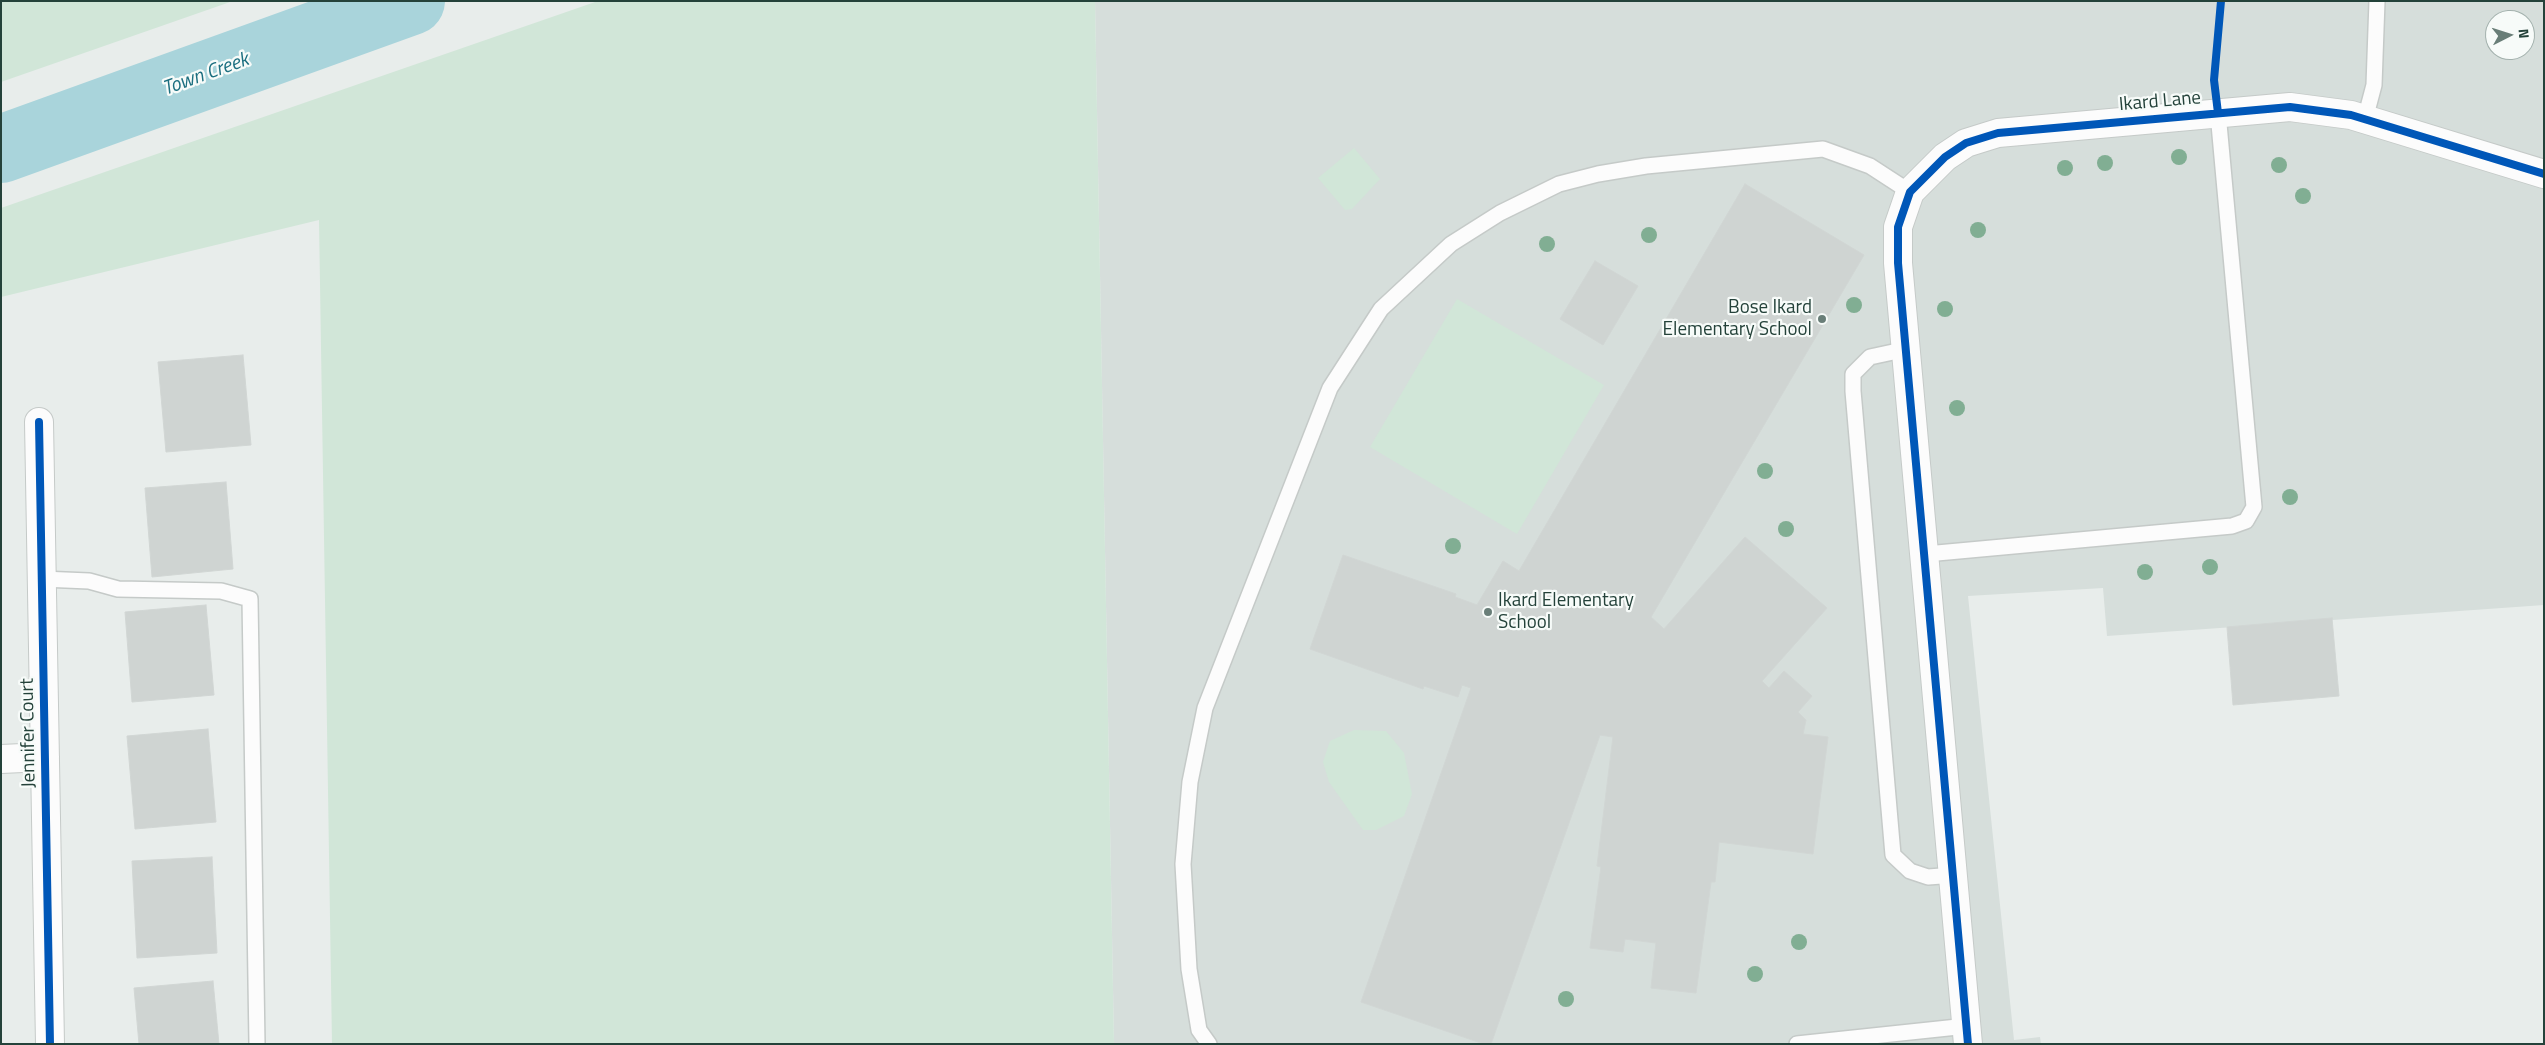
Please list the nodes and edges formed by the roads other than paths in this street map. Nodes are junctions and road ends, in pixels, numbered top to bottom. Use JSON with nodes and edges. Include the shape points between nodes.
{"nodes":[{"id":1,"x":2377,"y":1,"type":"edge"},
{"id":2,"x":2218,"y":113,"type":"junction"},
{"id":3,"x":2365,"y":119,"type":"junction"},
{"id":4,"x":2544,"y":174,"type":"edge"},
{"id":5,"x":1910,"y":192,"type":"junction"},
{"id":6,"x":1907,"y":348,"type":"junction"},
{"id":7,"x":39,"y":422,"type":"dead end"},
{"id":8,"x":1926,"y":554,"type":"junction"},
{"id":9,"x":42,"y":579,"type":"junction"},
{"id":10,"x":45,"y":757,"type":"junction"},
{"id":11,"x":1,"y":759,"type":"edge"},
{"id":12,"x":1955,"y":875,"type":"junction"},
{"id":13,"x":1967,"y":1035,"type":"edge"},
{"id":14,"x":50,"y":1044,"type":"edge"},
{"id":15,"x":257,"y":1044,"type":"edge"},
{"id":16,"x":1209,"y":1044,"type":"edge"},
{"id":17,"x":1797,"y":1044,"type":"edge"}],
"edges":[{"from":1,"to":3,"type":"lane","via":[[2374,85]]},
{"from":2,"to":3,"type":"street","name":"Ikard Lane","via":[[2290,108],[2321,110]]},
{"from":2,"to":5,"type":"street","name":"Ikard Lane","via":[[1998,134],[1966,143],[1945,157]]},
{"from":2,"to":8,"type":"lane","via":[[2254,507],[2246,521],[2232,526]]},
{"from":3,"to":4,"type":"street","name":"Ikard Lane"},
{"from":5,"to":6,"type":"street","via":[[1898,227],[1898,263]]},
{"from":5,"to":16,"type":"lane","via":[[1870,166],[1823,149],[1646,166],[1598,174],[1559,184],[1451,244],[1381,309],[1330,388],[1205,708],[1190,782],[1183,864],[1189,969],[1199,1030]]},
{"from":6,"to":8,"type":"street"},
{"from":6,"to":12,"type":"lane","via":[[1870,356],[1853,374],[1893,855],[1910,871],[1928,876]]},
{"from":7,"to":9,"type":"street","name":"Jennifer Court"},
{"from":8,"to":12,"type":"street"},
{"from":9,"to":10,"type":"street","name":"Jennifer Court"},
{"from":9,"to":15,"type":"lane","via":[[89,580],[118,588],[221,590],[250,599]]},
{"from":10,"to":11,"type":"street"},
{"from":10,"to":14,"type":"street","name":"Jennifer Court"},
{"from":12,"to":13,"type":"street"},
{"from":13,"to":17,"type":"lane"}]}
